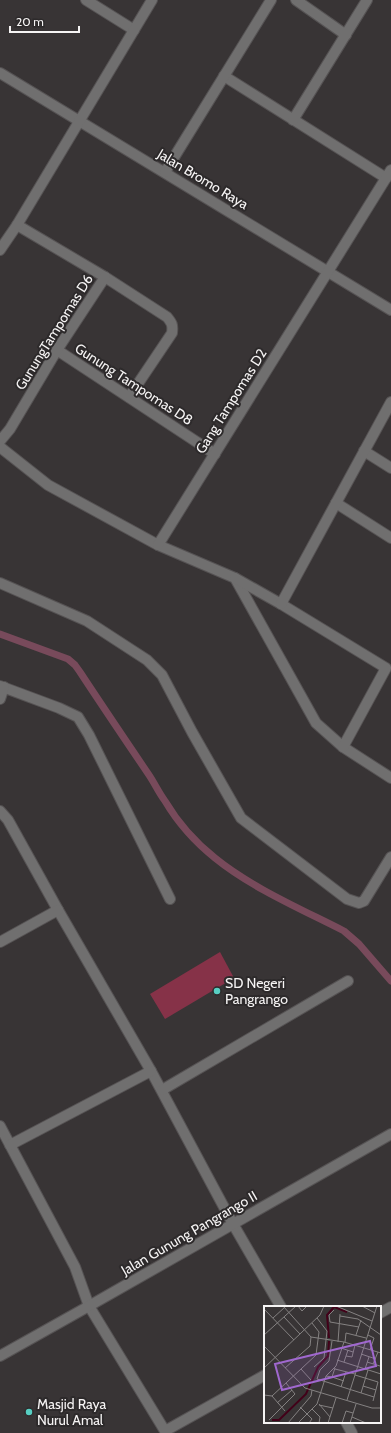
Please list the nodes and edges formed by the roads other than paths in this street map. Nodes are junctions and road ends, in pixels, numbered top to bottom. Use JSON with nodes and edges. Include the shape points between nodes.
{"nodes":[{"id":1,"x":86,"y":0,"type":"edge"},
{"id":2,"x":152,"y":0,"type":"edge"},
{"id":3,"x":271,"y":0,"type":"edge"},
{"id":4,"x":296,"y":0,"type":"edge"},
{"id":5,"x":367,"y":0,"type":"edge"},
{"id":6,"x":134,"y":30,"type":"junction"},
{"id":7,"x":346,"y":35,"type":"junction"},
{"id":8,"x":0,"y":73,"type":"edge"},
{"id":9,"x":224,"y":76,"type":"junction"},
{"id":10,"x":293,"y":120,"type":"junction"},
{"id":11,"x":79,"y":121,"type":"junction"},
{"id":12,"x":165,"y":172,"type":"junction"},
{"id":13,"x":389,"y":174,"type":"edge"},
{"id":14,"x":17,"y":225,"type":"junction"},
{"id":15,"x":0,"y":250,"type":"edge"},
{"id":16,"x":327,"y":272,"type":"junction"},
{"id":17,"x":105,"y":277,"type":"junction"},
{"id":18,"x":391,"y":310,"type":"edge"},
{"id":19,"x":57,"y":350,"type":"junction"},
{"id":20,"x":129,"y":397,"type":"junction"},
{"id":21,"x":391,"y":402,"type":"edge"},
{"id":22,"x":0,"y":441,"type":"edge"},
{"id":23,"x":0,"y":446,"type":"edge"},
{"id":24,"x":364,"y":451,"type":"junction"},
{"id":25,"x":215,"y":454,"type":"junction"},
{"id":26,"x":391,"y":468,"type":"edge"},
{"id":27,"x":336,"y":503,"type":"junction"},
{"id":28,"x":391,"y":538,"type":"edge"},
{"id":29,"x":158,"y":544,"type":"junction"},
{"id":30,"x":235,"y":578,"type":"junction"},
{"id":31,"x":0,"y":584,"type":"edge"},
{"id":32,"x":281,"y":604,"type":"junction"},
{"id":33,"x":389,"y":664,"type":"edge"},
{"id":34,"x":2,"y":686,"type":"edge"},
{"id":35,"x":0,"y":699,"type":"edge"},
{"id":36,"x":343,"y":747,"type":"junction"},
{"id":37,"x":391,"y":778,"type":"edge"},
{"id":38,"x":0,"y":812,"type":"edge"},
{"id":39,"x":391,"y":857,"type":"edge"},
{"id":40,"x":170,"y":899,"type":"dead end"},
{"id":41,"x":58,"y":910,"type":"junction"},
{"id":42,"x":0,"y":942,"type":"edge"},
{"id":43,"x":348,"y":981,"type":"dead end"},
{"id":44,"x":151,"y":1071,"type":"junction"},
{"id":45,"x":162,"y":1090,"type":"junction"},
{"id":46,"x":0,"y":1126,"type":"edge"},
{"id":47,"x":391,"y":1134,"type":"edge"},
{"id":48,"x":10,"y":1145,"type":"junction"},
{"id":49,"x":233,"y":1224,"type":"junction"},
{"id":50,"x":89,"y":1306,"type":"junction"},
{"id":51,"x":280,"y":1306,"type":"edge"},
{"id":52,"x":391,"y":1307,"type":"edge"},
{"id":53,"x":381,"y":1312,"type":"edge"},
{"id":54,"x":0,"y":1356,"type":"edge"},
{"id":55,"x":264,"y":1376,"type":"edge"},
{"id":56,"x":347,"y":1423,"type":"edge"},
{"id":57,"x":162,"y":1432,"type":"edge"},
{"id":58,"x":352,"y":1433,"type":"edge"}],
"edges":[{"from":1,"to":6,"type":"street"},
{"from":2,"to":6,"type":"street"},
{"from":3,"to":9,"type":"street"},
{"from":4,"to":7,"type":"street"},
{"from":5,"to":7,"type":"street"},
{"from":6,"to":11,"type":"street"},
{"from":7,"to":10,"type":"street"},
{"from":8,"to":11,"type":"street","name":"Jalan Bromo Raya"},
{"from":9,"to":10,"type":"street"},
{"from":9,"to":12,"type":"street"},
{"from":10,"to":13,"type":"street"},
{"from":11,"to":12,"type":"street","name":"Jalan Bromo Raya"},
{"from":11,"to":14,"type":"street"},
{"from":12,"to":16,"type":"street","name":"Jalan Bromo Raya"},
{"from":13,"to":16,"type":"street","name":"Gang Tampomas D2"},
{"from":14,"to":15,"type":"street"},
{"from":14,"to":17,"type":"street"},
{"from":16,"to":18,"type":"street","name":"Jalan Bromo Raya"},
{"from":16,"to":25,"type":"street","name":"Gang Tampomas D2"},
{"from":17,"to":19,"type":"street","name":"GunungTampomas D6"},
{"from":17,"to":20,"type":"street","via":[[167,317],[173,326],[172,333]]},
{"from":19,"to":20,"type":"street","name":"Gunung Tampomas D8"},
{"from":19,"to":22,"type":"street","name":"GunungTampomas D6","via":[[10,429]]},
{"from":20,"to":25,"type":"street","name":"Gunung Tampomas D8"},
{"from":21,"to":24,"type":"street"},
{"from":23,"to":29,"type":"street","via":[[48,485]]},
{"from":24,"to":26,"type":"street"},
{"from":24,"to":27,"type":"street"},
{"from":25,"to":29,"type":"street","name":"Gang Tampomas D2"},
{"from":27,"to":28,"type":"street"},
{"from":27,"to":32,"type":"street"},
{"from":29,"to":30,"type":"street"},
{"from":30,"to":32,"type":"street"},
{"from":30,"to":36,"type":"street","via":[[316,723]]},
{"from":31,"to":39,"type":"street","via":[[87,621],[147,660],[162,675],[241,818],[347,899],[358,903],[364,901]]},
{"from":32,"to":33,"type":"street"},
{"from":33,"to":36,"type":"street"},
{"from":34,"to":35,"type":"street"},
{"from":34,"to":40,"type":"street","via":[[78,717]]},
{"from":36,"to":37,"type":"street"},
{"from":38,"to":41,"type":"street","via":[[8,820]]},
{"from":41,"to":42,"type":"street"},
{"from":41,"to":44,"type":"street"},
{"from":43,"to":45,"type":"street"},
{"from":44,"to":45,"type":"street"},
{"from":44,"to":48,"type":"street"},
{"from":45,"to":49,"type":"street"},
{"from":46,"to":48,"type":"street"},
{"from":47,"to":49,"type":"street","name":"Jalan Gunung Pangrango II"},
{"from":48,"to":50,"type":"street","via":[[75,1267]]},
{"from":49,"to":50,"type":"street","name":"Jalan Gunung Pangrango II"},
{"from":49,"to":51,"type":"street"},
{"from":50,"to":54,"type":"street","name":"Jalan Gunung Pangrango II"},
{"from":50,"to":57,"type":"street"},
{"from":52,"to":53,"type":"street"},
{"from":55,"to":57,"type":"street"},
{"from":56,"to":58,"type":"street"}]}
